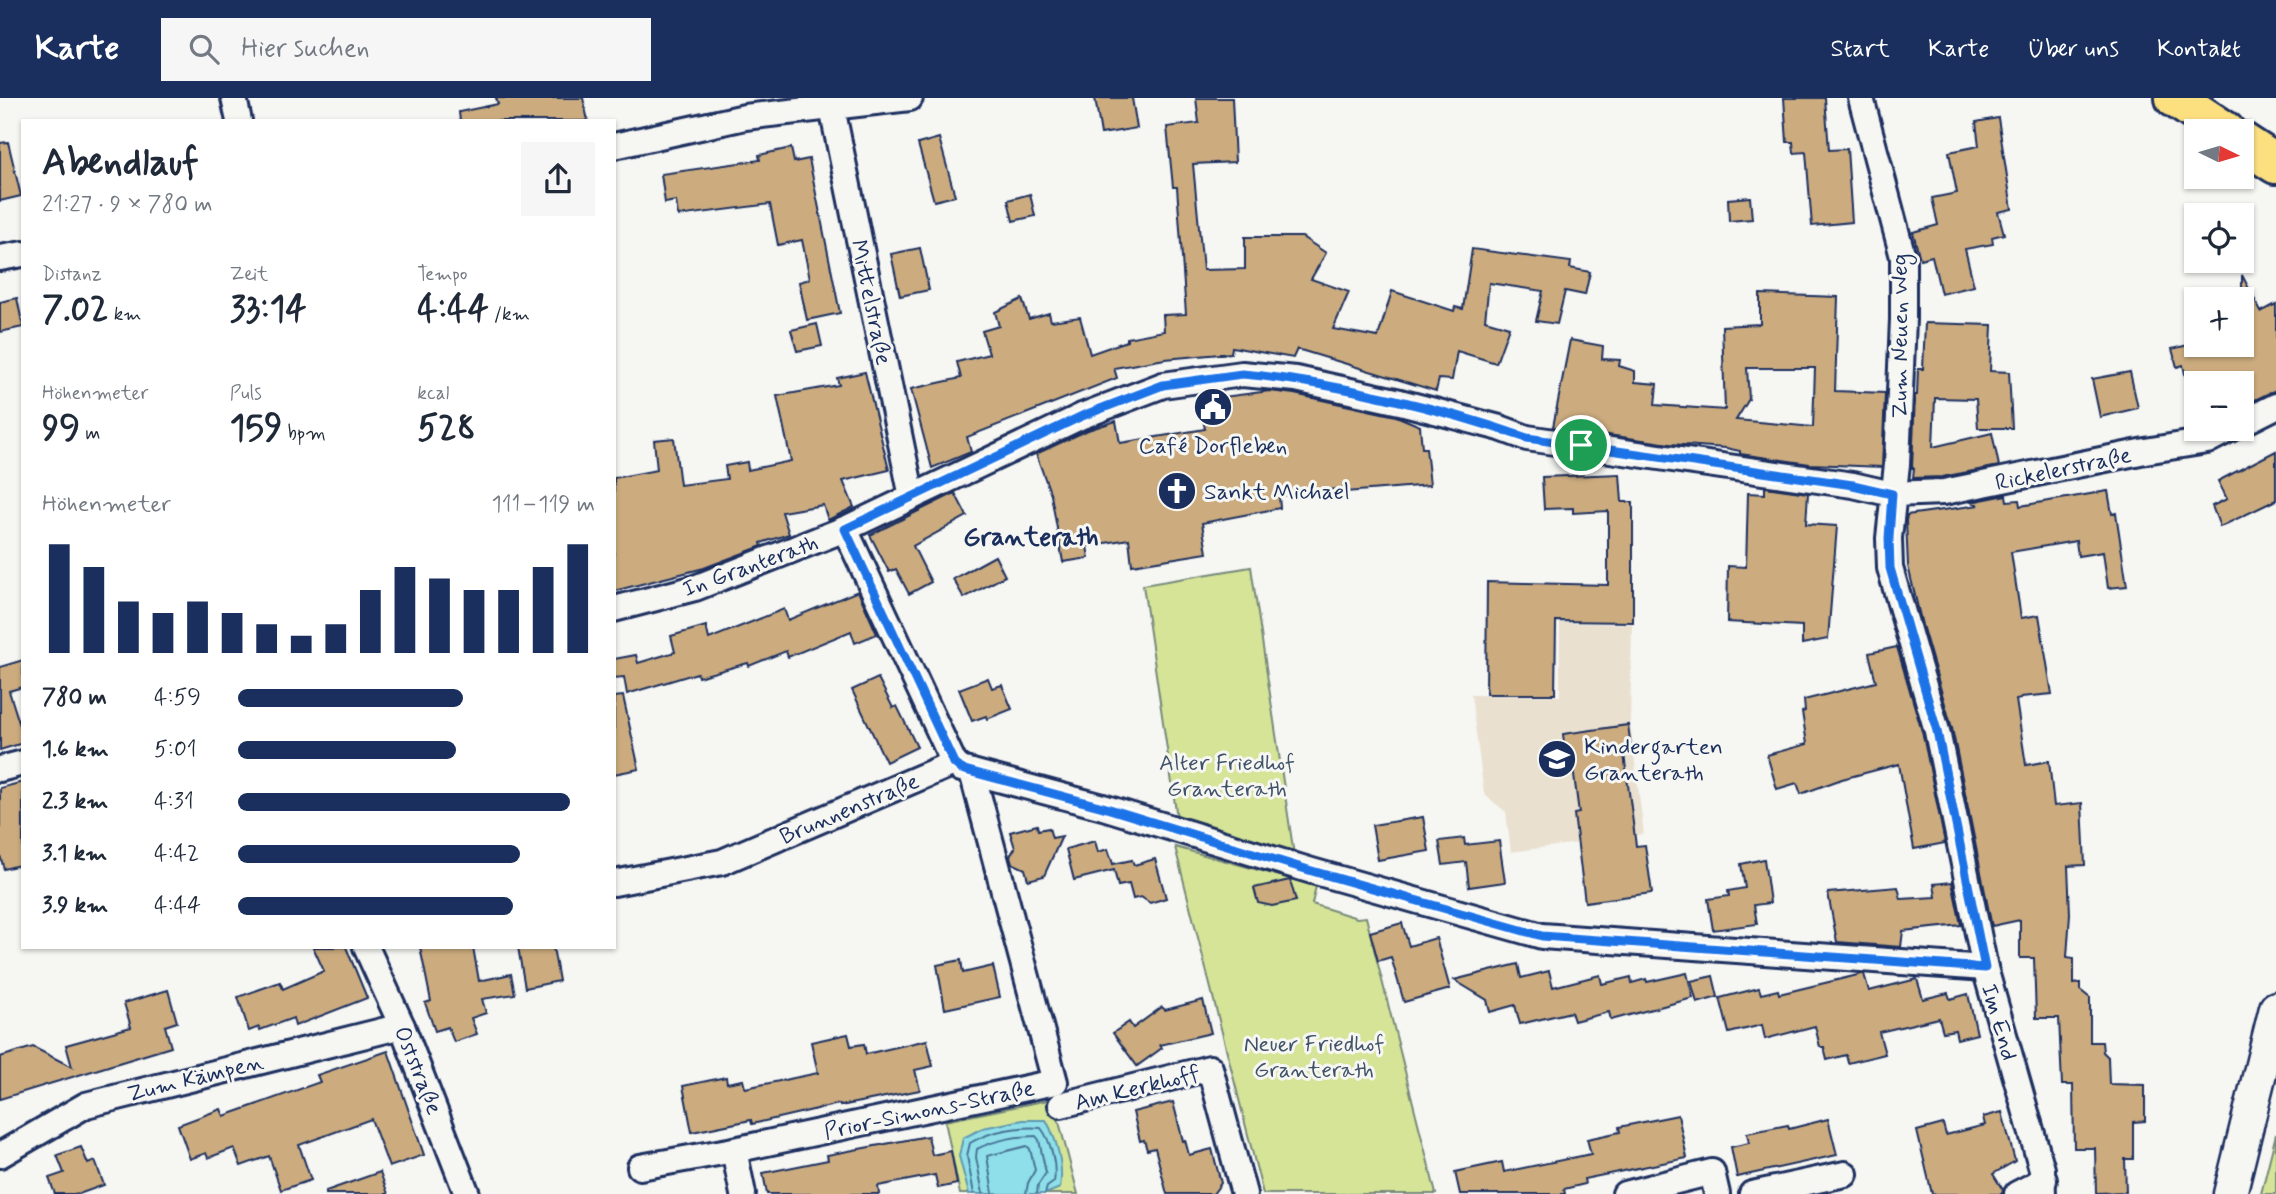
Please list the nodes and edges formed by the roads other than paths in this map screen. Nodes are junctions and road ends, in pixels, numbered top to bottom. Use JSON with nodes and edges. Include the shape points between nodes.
{"nodes":[{"id":1,"x":234,"y":98,"type":"edge"},
{"id":2,"x":910,"y":98,"type":"edge"},
{"id":3,"x":1861,"y":98,"type":"edge"},
{"id":4,"x":2175,"y":98,"type":"edge"},
{"id":5,"x":832,"y":107,"type":"junction"},
{"id":6,"x":743,"y":108,"type":"edge"},
{"id":7,"x":239,"y":119,"type":"edge"},
{"id":8,"x":2207,"y":119,"type":"edge"},
{"id":9,"x":616,"y":145,"type":"edge"},
{"id":10,"x":2254,"y":150,"type":"edge"},
{"id":11,"x":2276,"y":164,"type":"edge"},
{"id":12,"x":21,"y":254,"type":"edge"},
{"id":13,"x":0,"y":258,"type":"edge"},
{"id":14,"x":2276,"y":406,"type":"edge"},
{"id":15,"x":2254,"y":417,"type":"edge"},
{"id":16,"x":2207,"y":441,"type":"edge"},
{"id":17,"x":1892,"y":494,"type":"junction"},
{"id":18,"x":912,"y":497,"type":"junction"},
{"id":19,"x":845,"y":529,"type":"junction"},
{"id":20,"x":616,"y":608,"type":"edge"},
{"id":21,"x":21,"y":764,"type":"edge"},
{"id":22,"x":963,"y":768,"type":"junction"},
{"id":23,"x":0,"y":769,"type":"edge"},
{"id":24,"x":616,"y":883,"type":"edge"},
{"id":25,"x":367,"y":949,"type":"edge"},
{"id":26,"x":1985,"y":968,"type":"junction"},
{"id":27,"x":2276,"y":1008,"type":"edge"},
{"id":28,"x":402,"y":1026,"type":"junction"},
{"id":29,"x":1061,"y":1105,"type":"dead end"},
{"id":30,"x":734,"y":1150,"type":"junction"},
{"id":31,"x":0,"y":1155,"type":"edge"},
{"id":32,"x":640,"y":1167,"type":"dead end"},
{"id":33,"x":1844,"y":1174,"type":"dead end"},
{"id":34,"x":2043,"y":1187,"type":"edge"},
{"id":35,"x":467,"y":1194,"type":"edge"},
{"id":36,"x":743,"y":1194,"type":"edge"},
{"id":37,"x":1244,"y":1194,"type":"edge"},
{"id":38,"x":1625,"y":1194,"type":"edge"},
{"id":39,"x":1717,"y":1194,"type":"edge"},
{"id":40,"x":1752,"y":1194,"type":"edge"},
{"id":41,"x":2017,"y":1194,"type":"edge"},
{"id":42,"x":2231,"y":1194,"type":"edge"}],
"edges":[{"from":1,"to":7,"type":"street"},
{"from":2,"to":5,"type":"street"},
{"from":3,"to":17,"type":"street","name":"Zum Neuen Weg","via":[[1903,257]]},
{"from":4,"to":8,"type":"main road"},
{"from":5,"to":6,"type":"street"},
{"from":5,"to":18,"type":"street","name":"Mittelstraße"},
{"from":6,"to":9,"type":"street"},
{"from":10,"to":11,"type":"main road"},
{"from":12,"to":13,"type":"street"},
{"from":14,"to":15,"type":"street"},
{"from":16,"to":17,"type":"street","name":"Rickelerstraße","via":[[1944,492]]},
{"from":17,"to":18,"type":"street","name":"In Granterath","via":[[1840,482],[1527,438],[1400,402],[1296,379],[1242,374],[1163,385],[1082,416]]},
{"from":17,"to":26,"type":"street","name":"Im End","via":[[1890,568],[1937,731]]},
{"from":18,"to":19,"type":"street","name":"In Granterath"},
{"from":19,"to":20,"type":"street","name":"In Granterath","via":[[695,588]]},
{"from":19,"to":22,"type":"street","name":"Prior-Simons-Straße"},
{"from":21,"to":23,"type":"street"},
{"from":22,"to":24,"type":"street","name":"Brunnenstraße","via":[[722,862]]},
{"from":22,"to":26,"type":"street","via":[[1542,936]]},
{"from":22,"to":30,"type":"street","name":"Prior-Simons-Straße","via":[[1055,1082]]},
{"from":25,"to":28,"type":"street","name":"Oststraße"},
{"from":26,"to":34,"type":"street","name":"Im End"},
{"from":27,"to":42,"type":"street"},
{"from":28,"to":31,"type":"street","name":"Zum Kämpen","via":[[86,1105]]},
{"from":28,"to":35,"type":"street","name":"Oststraße"},
{"from":29,"to":37,"type":"street","name":"Am Kerkhoff","via":[[1210,1068]]},
{"from":30,"to":32,"type":"street","name":"Prior-Simons-Straße"},
{"from":30,"to":36,"type":"street"},
{"from":33,"to":40,"type":"street"},
{"from":34,"to":41,"type":"street","name":"Im End"},
{"from":38,"to":39,"type":"street","via":[[1712,1172]]}]}
